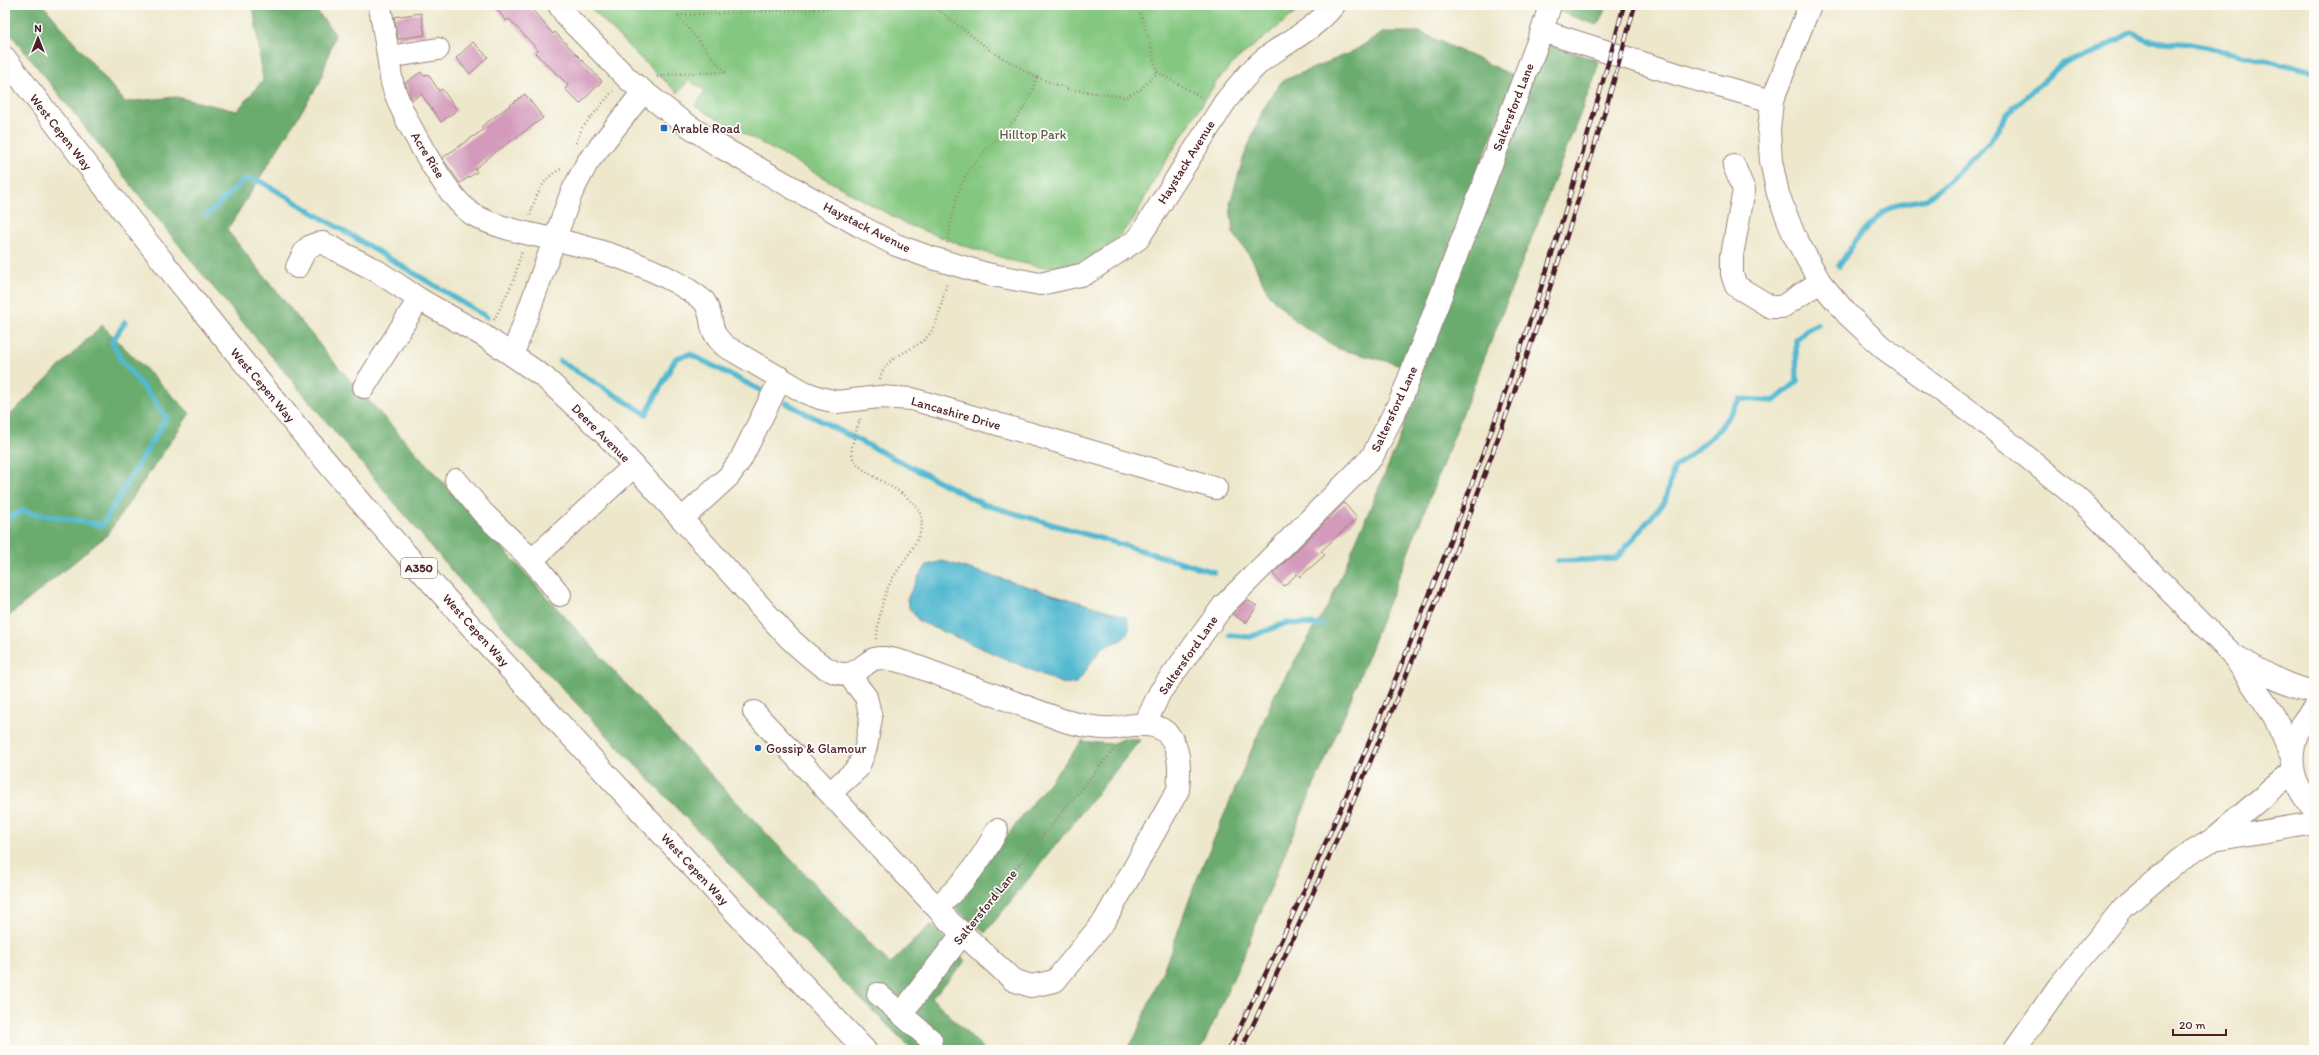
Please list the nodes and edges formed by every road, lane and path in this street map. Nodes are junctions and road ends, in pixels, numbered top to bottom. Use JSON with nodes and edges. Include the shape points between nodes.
{"nodes":[{"id":1,"x":380,"y":5,"type":"edge"},
{"id":2,"x":559,"y":5,"type":"edge"},
{"id":3,"x":840,"y":5,"type":"edge"},
{"id":4,"x":932,"y":5,"type":"edge"},
{"id":5,"x":1137,"y":5,"type":"edge"},
{"id":6,"x":1334,"y":5,"type":"edge"},
{"id":7,"x":1550,"y":5,"type":"edge"},
{"id":8,"x":1810,"y":5,"type":"edge"},
{"id":9,"x":1542,"y":31,"type":"junction"},
{"id":10,"x":438,"y":49,"type":"dead end"},
{"id":11,"x":388,"y":57,"type":"junction"},
{"id":12,"x":5,"y":58,"type":"edge"},
{"id":13,"x":1157,"y":72,"type":"junction"},
{"id":14,"x":1036,"y":77,"type":"junction"},
{"id":15,"x":648,"y":85,"type":"junction"},
{"id":16,"x":1772,"y":101,"type":"junction"},
{"id":17,"x":1223,"y":105,"type":"junction"},
{"id":18,"x":1734,"y":166,"type":"dead end"},
{"id":19,"x":554,"y":240,"type":"junction"},
{"id":20,"x":948,"y":262,"type":"junction"},
{"id":21,"x":297,"y":267,"type":"dead end"},
{"id":22,"x":1820,"y":282,"type":"junction"},
{"id":23,"x":419,"y":299,"type":"junction"},
{"id":24,"x":513,"y":354,"type":"junction"},
{"id":25,"x":781,"y":378,"type":"junction"},
{"id":26,"x":364,"y":387,"type":"dead end"},
{"id":27,"x":879,"y":397,"type":"junction"},
{"id":28,"x":858,"y":427,"type":"dead end"},
{"id":29,"x":634,"y":466,"type":"junction"},
{"id":30,"x":456,"y":480,"type":"dead end"},
{"id":31,"x":1216,"y":488,"type":"dead end"},
{"id":32,"x":682,"y":519,"type":"junction"},
{"id":33,"x":532,"y":560,"type":"junction"},
{"id":34,"x":560,"y":595,"type":"dead end"},
{"id":35,"x":2232,"y":654,"type":"junction"},
{"id":36,"x":874,"y":660,"type":"junction"},
{"id":37,"x":848,"y":674,"type":"junction"},
{"id":38,"x":2314,"y":691,"type":"edge"},
{"id":39,"x":2314,"y":708,"type":"edge"},
{"id":40,"x":754,"y":712,"type":"dead end"},
{"id":41,"x":1137,"y":725,"type":"junction"},
{"id":42,"x":2292,"y":764,"type":"junction"},
{"id":43,"x":830,"y":793,"type":"junction"},
{"id":44,"x":2314,"y":809,"type":"edge"},
{"id":45,"x":2314,"y":823,"type":"edge"},
{"id":46,"x":997,"y":830,"type":"dead end"},
{"id":47,"x":2212,"y":840,"type":"junction"},
{"id":48,"x":936,"y":907,"type":"junction"},
{"id":49,"x":963,"y":934,"type":"junction"},
{"id":50,"x":878,"y":994,"type":"dead end"},
{"id":51,"x":901,"y":1014,"type":"junction"},
{"id":52,"x":931,"y":1040,"type":"dead end"},
{"id":53,"x":2021,"y":1048,"type":"edge"},
{"id":54,"x":865,"y":1050,"type":"edge"}],
"edges":[{"from":1,"to":11,"type":"main road","name":"Acre Rise"},
{"from":2,"to":15,"type":"main road","name":"Haystack Avenue","via":[[573,23]]},
{"from":3,"to":15,"type":"path","via":[[842,8],[677,15],[725,72],[671,74]]},
{"from":4,"to":14,"type":"path","via":[[991,51]]},
{"from":5,"to":13,"type":"path","via":[[1148,34]]},
{"from":6,"to":17,"type":"main road","name":"Haystack Avenue","via":[[1324,17],[1264,60],[1241,82]]},
{"from":7,"to":9,"type":"main road","name":"Saltersford Lane"},
{"from":8,"to":16,"type":"main road"},
{"from":9,"to":16,"type":"main road"},
{"from":9,"to":41,"type":"main road","name":"Saltersford Lane","via":[[1402,397],[1372,457],[1223,606]]},
{"from":10,"to":11,"type":"main road"},
{"from":11,"to":19,"type":"main road","name":"Acre Rise","via":[[392,85],[422,149],[451,191],[471,214],[488,222]]},
{"from":12,"to":54,"type":"main road","name":"West Cepen Way","number":"A350","via":[[188,294],[399,545],[622,791]]},
{"from":13,"to":14,"type":"path","via":[[1141,90],[1126,97],[1068,89]]},
{"from":13,"to":17,"type":"path"},
{"from":14,"to":20,"type":"path","via":[[1025,106],[1010,127],[982,153],[964,181],[955,204]]},
{"from":15,"to":19,"type":"main road","via":[[587,163],[571,194]]},
{"from":15,"to":20,"type":"main road","name":"Haystack Avenue","via":[[680,120],[719,146],[896,245]]},
{"from":16,"to":22,"type":"main road","via":[[1769,130],[1771,161],[1778,194],[1794,235]]},
{"from":17,"to":20,"type":"main road","name":"Haystack Avenue","via":[[1138,239],[1085,274],[1040,284],[987,274]]},
{"from":18,"to":22,"type":"main road","via":[[1744,190],[1732,255],[1732,274],[1736,286],[1771,307],[1782,307]]},
{"from":19,"to":24,"type":"main road"},
{"from":19,"to":25,"type":"main road","name":"Lancashire Drive","via":[[617,257],[648,269],[697,296],[708,308],[715,337],[725,346]]},
{"from":20,"to":27,"type":"path","via":[[938,316],[931,333],[918,345],[886,365],[880,376]]},
{"from":21,"to":23,"type":"main road","name":"Deere Avenue","via":[[306,249],[313,243],[323,243],[377,271]]},
{"from":22,"to":35,"type":"main road","via":[[1847,314],[1882,347],[1980,418],[2080,500]]},
{"from":23,"to":24,"type":"main road","name":"Deere Avenue"},
{"from":23,"to":26,"type":"main road"},
{"from":24,"to":29,"type":"main road","name":"Deere Avenue","via":[[544,377],[606,435]]},
{"from":25,"to":27,"type":"main road","name":"Lancashire Drive","via":[[804,392],[837,402]]},
{"from":25,"to":32,"type":"main road","via":[[741,459],[729,476]]},
{"from":27,"to":31,"type":"main road","name":"Lancashire Drive","via":[[912,399]]},
{"from":28,"to":36,"type":"path","via":[[852,450],[853,458],[906,497],[921,515],[923,528],[890,584],[880,611]]},
{"from":29,"to":32,"type":"main road","name":"Deere Avenue"},
{"from":29,"to":33,"type":"main road"},
{"from":30,"to":33,"type":"main road","via":[[483,512]]},
{"from":32,"to":37,"type":"main road","name":"Deere Avenue","via":[[788,637],[811,659],[838,674]]},
{"from":33,"to":34,"type":"main road"},
{"from":35,"to":38,"type":"main road","via":[[2276,678],[2304,690]]},
{"from":35,"to":42,"type":"main road","via":[[2274,716]]},
{"from":36,"to":37,"type":"main road"},
{"from":36,"to":41,"type":"main road","via":[[890,659],[910,664],[1065,721],[1088,727],[1113,728]]},
{"from":37,"to":43,"type":"main road","via":[[866,697],[871,718],[866,747],[858,768]]},
{"from":39,"to":42,"type":"main road","via":[[2304,718],[2295,736]]},
{"from":40,"to":43,"type":"main road"},
{"from":41,"to":49,"type":"path","name":"Saltersford Lane"},
{"from":41,"to":49,"type":"main road","via":[[1160,727],[1170,734],[1178,752],[1178,790],[1105,920],[1076,958],[1055,981],[1039,986],[1027,985],[1013,980]]},
{"from":42,"to":44,"type":"main road","via":[[2298,786]]},
{"from":42,"to":47,"type":"main road"},
{"from":43,"to":48,"type":"main road"},
{"from":45,"to":47,"type":"main road"},
{"from":46,"to":48,"type":"main road","via":[[974,869],[960,886]]},
{"from":47,"to":53,"type":"main road","via":[[2179,860],[2124,907],[2059,986]]},
{"from":48,"to":49,"type":"main road"},
{"from":49,"to":51,"type":"main road","name":"Saltersford Lane"},
{"from":50,"to":51,"type":"main road"},
{"from":51,"to":52,"type":"main road"}]}
